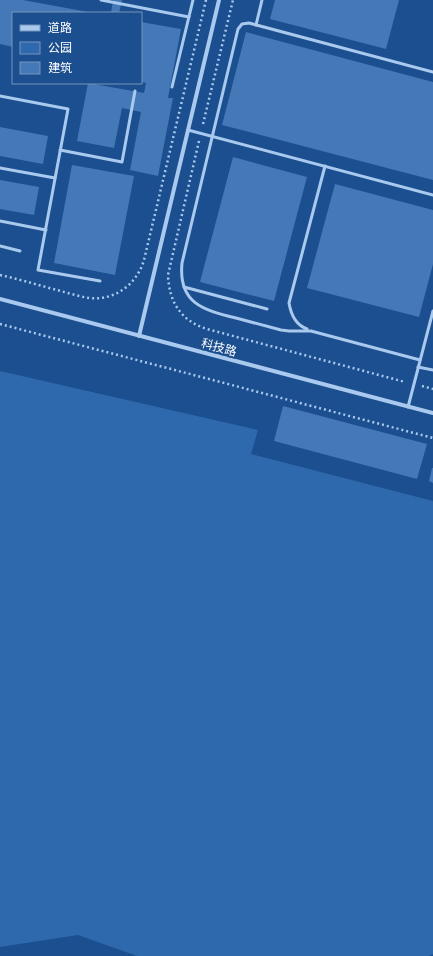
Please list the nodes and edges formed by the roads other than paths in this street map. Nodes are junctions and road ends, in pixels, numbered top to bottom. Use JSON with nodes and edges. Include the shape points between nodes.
{"nodes":[{"id":1,"x":101,"y":0,"type":"edge"},
{"id":2,"x":193,"y":0,"type":"edge"},
{"id":3,"x":219,"y":0,"type":"edge"},
{"id":4,"x":262,"y":0,"type":"edge"},
{"id":5,"x":189,"y":17,"type":"junction"},
{"id":6,"x":256,"y":25,"type":"junction"},
{"id":7,"x":433,"y":72,"type":"edge"},
{"id":8,"x":172,"y":87,"type":"dead end"},
{"id":9,"x":135,"y":91,"type":"dead end"},
{"id":10,"x":0,"y":96,"type":"edge"},
{"id":11,"x":188,"y":130,"type":"junction"},
{"id":12,"x":212,"y":137,"type":"junction"},
{"id":13,"x":60,"y":150,"type":"junction"},
{"id":14,"x":325,"y":166,"type":"junction"},
{"id":15,"x":0,"y":168,"type":"edge"},
{"id":16,"x":55,"y":178,"type":"junction"},
{"id":17,"x":433,"y":195,"type":"edge"},
{"id":18,"x":0,"y":221,"type":"edge"},
{"id":19,"x":46,"y":230,"type":"junction"},
{"id":20,"x":0,"y":246,"type":"edge"},
{"id":21,"x":20,"y":251,"type":"dead end"},
{"id":22,"x":100,"y":281,"type":"dead end"},
{"id":23,"x":184,"y":287,"type":"junction"},
{"id":24,"x":0,"y":299,"type":"edge"},
{"id":25,"x":267,"y":309,"type":"dead end"},
{"id":26,"x":433,"y":311,"type":"edge"},
{"id":27,"x":311,"y":331,"type":"junction"},
{"id":28,"x":139,"y":336,"type":"junction"},
{"id":29,"x":420,"y":360,"type":"junction"},
{"id":30,"x":418,"y":366,"type":"junction"},
{"id":31,"x":433,"y":370,"type":"edge"},
{"id":32,"x":408,"y":407,"type":"junction"},
{"id":33,"x":433,"y":414,"type":"edge"}],
"edges":[{"from":1,"to":5,"type":"lane"},
{"from":2,"to":5,"type":"lane"},
{"from":3,"to":11,"type":"street"},
{"from":4,"to":6,"type":"lane"},
{"from":5,"to":8,"type":"lane"},
{"from":6,"to":7,"type":"lane"},
{"from":6,"to":12,"type":"lane","via":[[246,23],[238,29]]},
{"from":9,"to":13,"type":"lane","via":[[122,162]]},
{"from":10,"to":13,"type":"lane","via":[[68,109]]},
{"from":11,"to":12,"type":"lane"},
{"from":11,"to":28,"type":"street"},
{"from":12,"to":14,"type":"lane"},
{"from":12,"to":23,"type":"lane","via":[[182,263]]},
{"from":13,"to":16,"type":"lane"},
{"from":14,"to":17,"type":"lane"},
{"from":14,"to":27,"type":"lane","via":[[289,303],[293,318]]},
{"from":15,"to":16,"type":"lane"},
{"from":16,"to":19,"type":"lane"},
{"from":18,"to":19,"type":"lane"},
{"from":19,"to":22,"type":"lane","via":[[38,270]]},
{"from":20,"to":21,"type":"lane"},
{"from":23,"to":25,"type":"lane"},
{"from":23,"to":27,"type":"lane","via":[[191,299],[200,307],[212,312],[281,330]]},
{"from":24,"to":28,"type":"street","name":"科技路"},
{"from":26,"to":29,"type":"lane"},
{"from":27,"to":29,"type":"lane"},
{"from":28,"to":32,"type":"street","name":"科技路"},
{"from":29,"to":30,"type":"lane"},
{"from":30,"to":31,"type":"lane"},
{"from":30,"to":32,"type":"lane"},
{"from":32,"to":33,"type":"street","name":"科技路"}]}
